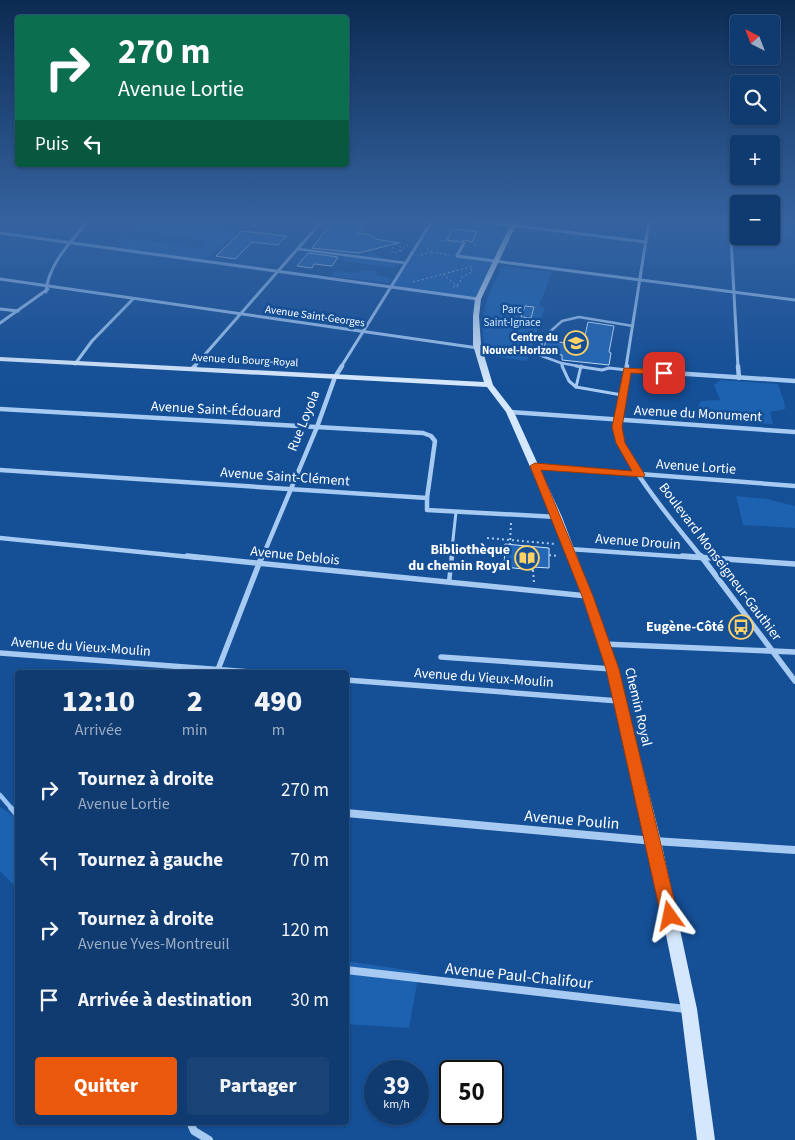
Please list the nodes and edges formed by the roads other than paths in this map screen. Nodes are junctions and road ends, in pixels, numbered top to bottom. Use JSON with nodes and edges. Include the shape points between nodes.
{"nodes":[{"id":1,"x":50,"y":274,"type":"edge"},
{"id":2,"x":276,"y":274,"type":"edge"},
{"id":3,"x":295,"y":274,"type":"edge"},
{"id":4,"x":399,"y":274,"type":"edge"},
{"id":5,"x":490,"y":274,"type":"edge"},
{"id":6,"x":596,"y":274,"type":"edge"},
{"id":7,"x":641,"y":274,"type":"edge"},
{"id":8,"x":733,"y":274,"type":"edge"},
{"id":9,"x":0,"y":279,"type":"edge"},
{"id":10,"x":640,"y":280,"type":"junction"},
{"id":11,"x":48,"y":286,"type":"junction"},
{"id":12,"x":391,"y":287,"type":"junction"},
{"id":13,"x":734,"y":292,"type":"junction"},
{"id":14,"x":133,"y":299,"type":"junction"},
{"id":15,"x":478,"y":300,"type":"junction"},
{"id":16,"x":795,"y":300,"type":"edge"},
{"id":17,"x":0,"y":309,"type":"edge"},
{"id":18,"x":18,"y":311,"type":"junction"},
{"id":19,"x":241,"y":314,"type":"junction"},
{"id":20,"x":0,"y":323,"type":"edge"},
{"id":21,"x":633,"y":326,"type":"junction"},
{"id":22,"x":364,"y":331,"type":"junction"},
{"id":23,"x":478,"y":348,"type":"junction"},
{"id":24,"x":0,"y":360,"type":"edge"},
{"id":25,"x":561,"y":363,"type":"junction"},
{"id":26,"x":75,"y":364,"type":"junction"},
{"id":27,"x":581,"y":366,"type":"junction"},
{"id":28,"x":193,"y":368,"type":"junction"},
{"id":29,"x":627,"y":370,"type":"junction"},
{"id":30,"x":335,"y":377,"type":"junction"},
{"id":31,"x":739,"y":378,"type":"junction"},
{"id":32,"x":795,"y":380,"type":"edge"},
{"id":33,"x":489,"y":385,"type":"junction"},
{"id":34,"x":576,"y":387,"type":"junction"},
{"id":35,"x":622,"y":395,"type":"junction"},
{"id":36,"x":0,"y":409,"type":"edge"},
{"id":37,"x":510,"y":412,"type":"junction"},
{"id":38,"x":618,"y":421,"type":"junction"},
{"id":39,"x":318,"y":427,"type":"junction"},
{"id":40,"x":795,"y":432,"type":"edge"},
{"id":41,"x":535,"y":466,"type":"junction"},
{"id":42,"x":0,"y":470,"type":"edge"},
{"id":43,"x":640,"y":475,"type":"junction"},
{"id":44,"x":795,"y":486,"type":"edge"},
{"id":45,"x":291,"y":488,"type":"junction"},
{"id":46,"x":427,"y":498,"type":"junction"},
{"id":47,"x":456,"y":512,"type":"junction"},
{"id":48,"x":557,"y":517,"type":"junction"},
{"id":49,"x":0,"y":538,"type":"edge"},
{"id":50,"x":568,"y":547,"type":"junction"},
{"id":51,"x":703,"y":558,"type":"junction"},
{"id":52,"x":259,"y":564,"type":"junction"},
{"id":53,"x":795,"y":564,"type":"edge"},
{"id":54,"x":449,"y":582,"type":"junction"},
{"id":55,"x":587,"y":596,"type":"junction"},
{"id":56,"x":603,"y":644,"type":"junction"},
{"id":57,"x":773,"y":650,"type":"junction"},
{"id":58,"x":795,"y":652,"type":"edge"},
{"id":59,"x":0,"y":653,"type":"edge"},
{"id":60,"x":441,"y":656,"type":"dead end"},
{"id":61,"x":612,"y":669,"type":"junction"},
{"id":62,"x":205,"y":670,"type":"edge"},
{"id":63,"x":217,"y":670,"type":"edge"},
{"id":64,"x":349,"y":680,"type":"edge"},
{"id":65,"x":795,"y":681,"type":"edge"},
{"id":66,"x":619,"y":701,"type":"junction"},
{"id":67,"x":349,"y":813,"type":"edge"},
{"id":68,"x":654,"y":842,"type":"junction"},
{"id":69,"x":795,"y":850,"type":"edge"},
{"id":70,"x":349,"y":970,"type":"edge"},
{"id":71,"x":689,"y":1009,"type":"junction"},
{"id":72,"x":191,"y":1125,"type":"edge"},
{"id":73,"x":209,"y":1140,"type":"edge"},
{"id":74,"x":706,"y":1140,"type":"edge"}],
"edges":[{"from":1,"to":11,"type":"street"},
{"from":2,"to":19,"type":"street"},
{"from":3,"to":12,"type":"street"},
{"from":4,"to":12,"type":"street","name":"Rue Loyola"},
{"from":5,"to":15,"type":"main road","name":"Chemin Royal"},
{"from":6,"to":10,"type":"street"},
{"from":7,"to":10,"type":"street","name":"Boulevard Monseigneur-Gauthier"},
{"from":8,"to":13,"type":"street"},
{"from":9,"to":11,"type":"street","name":"Avenue Saint-Georges"},
{"from":10,"to":13,"type":"street"},
{"from":10,"to":21,"type":"street","name":"Boulevard Monseigneur-Gauthier"},
{"from":11,"to":14,"type":"street","name":"Avenue Saint-Georges"},
{"from":11,"to":18,"type":"street","via":[[46,292]]},
{"from":12,"to":15,"type":"street"},
{"from":12,"to":22,"type":"street","name":"Rue Loyola"},
{"from":13,"to":16,"type":"street"},
{"from":13,"to":31,"type":"street"},
{"from":14,"to":19,"type":"street","name":"Avenue Saint-Georges"},
{"from":14,"to":26,"type":"street","via":[[92,341]]},
{"from":15,"to":23,"type":"main road","name":"Chemin Royal"},
{"from":17,"to":18,"type":"street"},
{"from":18,"to":20,"type":"street"},
{"from":19,"to":22,"type":"street","name":"Avenue Saint-Georges"},
{"from":19,"to":28,"type":"street"},
{"from":21,"to":25,"type":"lane","via":[[579,317],[562,321],[543,338],[539,355]]},
{"from":21,"to":29,"type":"street","name":"Boulevard Monseigneur-Gauthier"},
{"from":22,"to":23,"type":"street","name":"Avenue Saint-Georges"},
{"from":22,"to":30,"type":"street","name":"Rue Loyola"},
{"from":23,"to":33,"type":"main road","name":"Chemin Royal"},
{"from":24,"to":26,"type":"main road","name":"Avenue du Bourg-Royal"},
{"from":25,"to":27,"type":"lane"},
{"from":25,"to":34,"type":"lane","via":[[569,381]]},
{"from":26,"to":28,"type":"main road","name":"Avenue du Bourg-Royal"},
{"from":27,"to":29,"type":"lane"},
{"from":27,"to":34,"type":"lane"},
{"from":28,"to":30,"type":"main road","name":"Avenue du Bourg-Royal"},
{"from":29,"to":31,"type":"street"},
{"from":29,"to":35,"type":"street","name":"Boulevard Monseigneur-Gauthier"},
{"from":30,"to":33,"type":"main road","name":"Avenue du Bourg-Royal"},
{"from":30,"to":39,"type":"street","name":"Rue Loyola"},
{"from":31,"to":32,"type":"street"},
{"from":33,"to":37,"type":"main road","name":"Chemin Royal"},
{"from":34,"to":35,"type":"lane"},
{"from":35,"to":38,"type":"street","name":"Boulevard Monseigneur-Gauthier"},
{"from":36,"to":39,"type":"street","name":"Avenue Saint-Édouard"},
{"from":37,"to":38,"type":"street","name":"Avenue du Monument"},
{"from":37,"to":41,"type":"main road","name":"Chemin Royal"},
{"from":38,"to":40,"type":"street","name":"Avenue du Monument"},
{"from":38,"to":43,"type":"street","name":"Boulevard Monseigneur-Gauthier","via":[[620,443]]},
{"from":39,"to":45,"type":"street","name":"Rue Loyola"},
{"from":39,"to":46,"type":"street","name":"Avenue Saint-Édouard","via":[[431,436],[435,440]]},
{"from":41,"to":43,"type":"street","name":"Avenue Lortie"},
{"from":41,"to":48,"type":"main road","name":"Chemin Royal"},
{"from":42,"to":45,"type":"street","name":"Avenue Saint-Clément"},
{"from":43,"to":44,"type":"street","name":"Avenue Lortie"},
{"from":43,"to":51,"type":"street","name":"Boulevard Monseigneur-Gauthier"},
{"from":45,"to":46,"type":"street","name":"Avenue Saint-Clément"},
{"from":45,"to":52,"type":"street","name":"Rue Loyola"},
{"from":46,"to":47,"type":"street","via":[[427,510]]},
{"from":47,"to":48,"type":"street"},
{"from":47,"to":54,"type":"lane"},
{"from":48,"to":50,"type":"main road","name":"Chemin Royal"},
{"from":49,"to":52,"type":"street","name":"Avenue Deblois"},
{"from":50,"to":51,"type":"street","name":"Avenue Drouin"},
{"from":50,"to":55,"type":"main road","name":"Chemin Royal"},
{"from":51,"to":53,"type":"street","name":"Avenue Drouin"},
{"from":51,"to":57,"type":"street","name":"Boulevard Monseigneur-Gauthier"},
{"from":52,"to":54,"type":"street","name":"Avenue Deblois"},
{"from":52,"to":63,"type":"street","name":"Rue Loyola"},
{"from":54,"to":55,"type":"street","name":"Avenue Deblois"},
{"from":55,"to":56,"type":"main road","name":"Chemin Royal"},
{"from":56,"to":57,"type":"street"},
{"from":56,"to":61,"type":"main road","name":"Chemin Royal"},
{"from":57,"to":58,"type":"street"},
{"from":57,"to":65,"type":"street","name":"Boulevard Monseigneur-Gauthier"},
{"from":59,"to":62,"type":"street","name":"Avenue du Vieux-Moulin"},
{"from":60,"to":61,"type":"street"},
{"from":61,"to":66,"type":"main road","name":"Chemin Royal"},
{"from":64,"to":66,"type":"street","name":"Avenue du Vieux-Moulin"},
{"from":66,"to":68,"type":"main road","name":"Chemin Royal"},
{"from":67,"to":68,"type":"street","name":"Avenue Poulin"},
{"from":68,"to":69,"type":"street","name":"Avenue Poulin"},
{"from":68,"to":71,"type":"main road","name":"Chemin Royal"},
{"from":70,"to":71,"type":"street","name":"Avenue Paul-Chalifour"},
{"from":71,"to":74,"type":"main road","name":"Chemin Royal"},
{"from":72,"to":73,"type":"street","via":[[194,1132]]}]}
